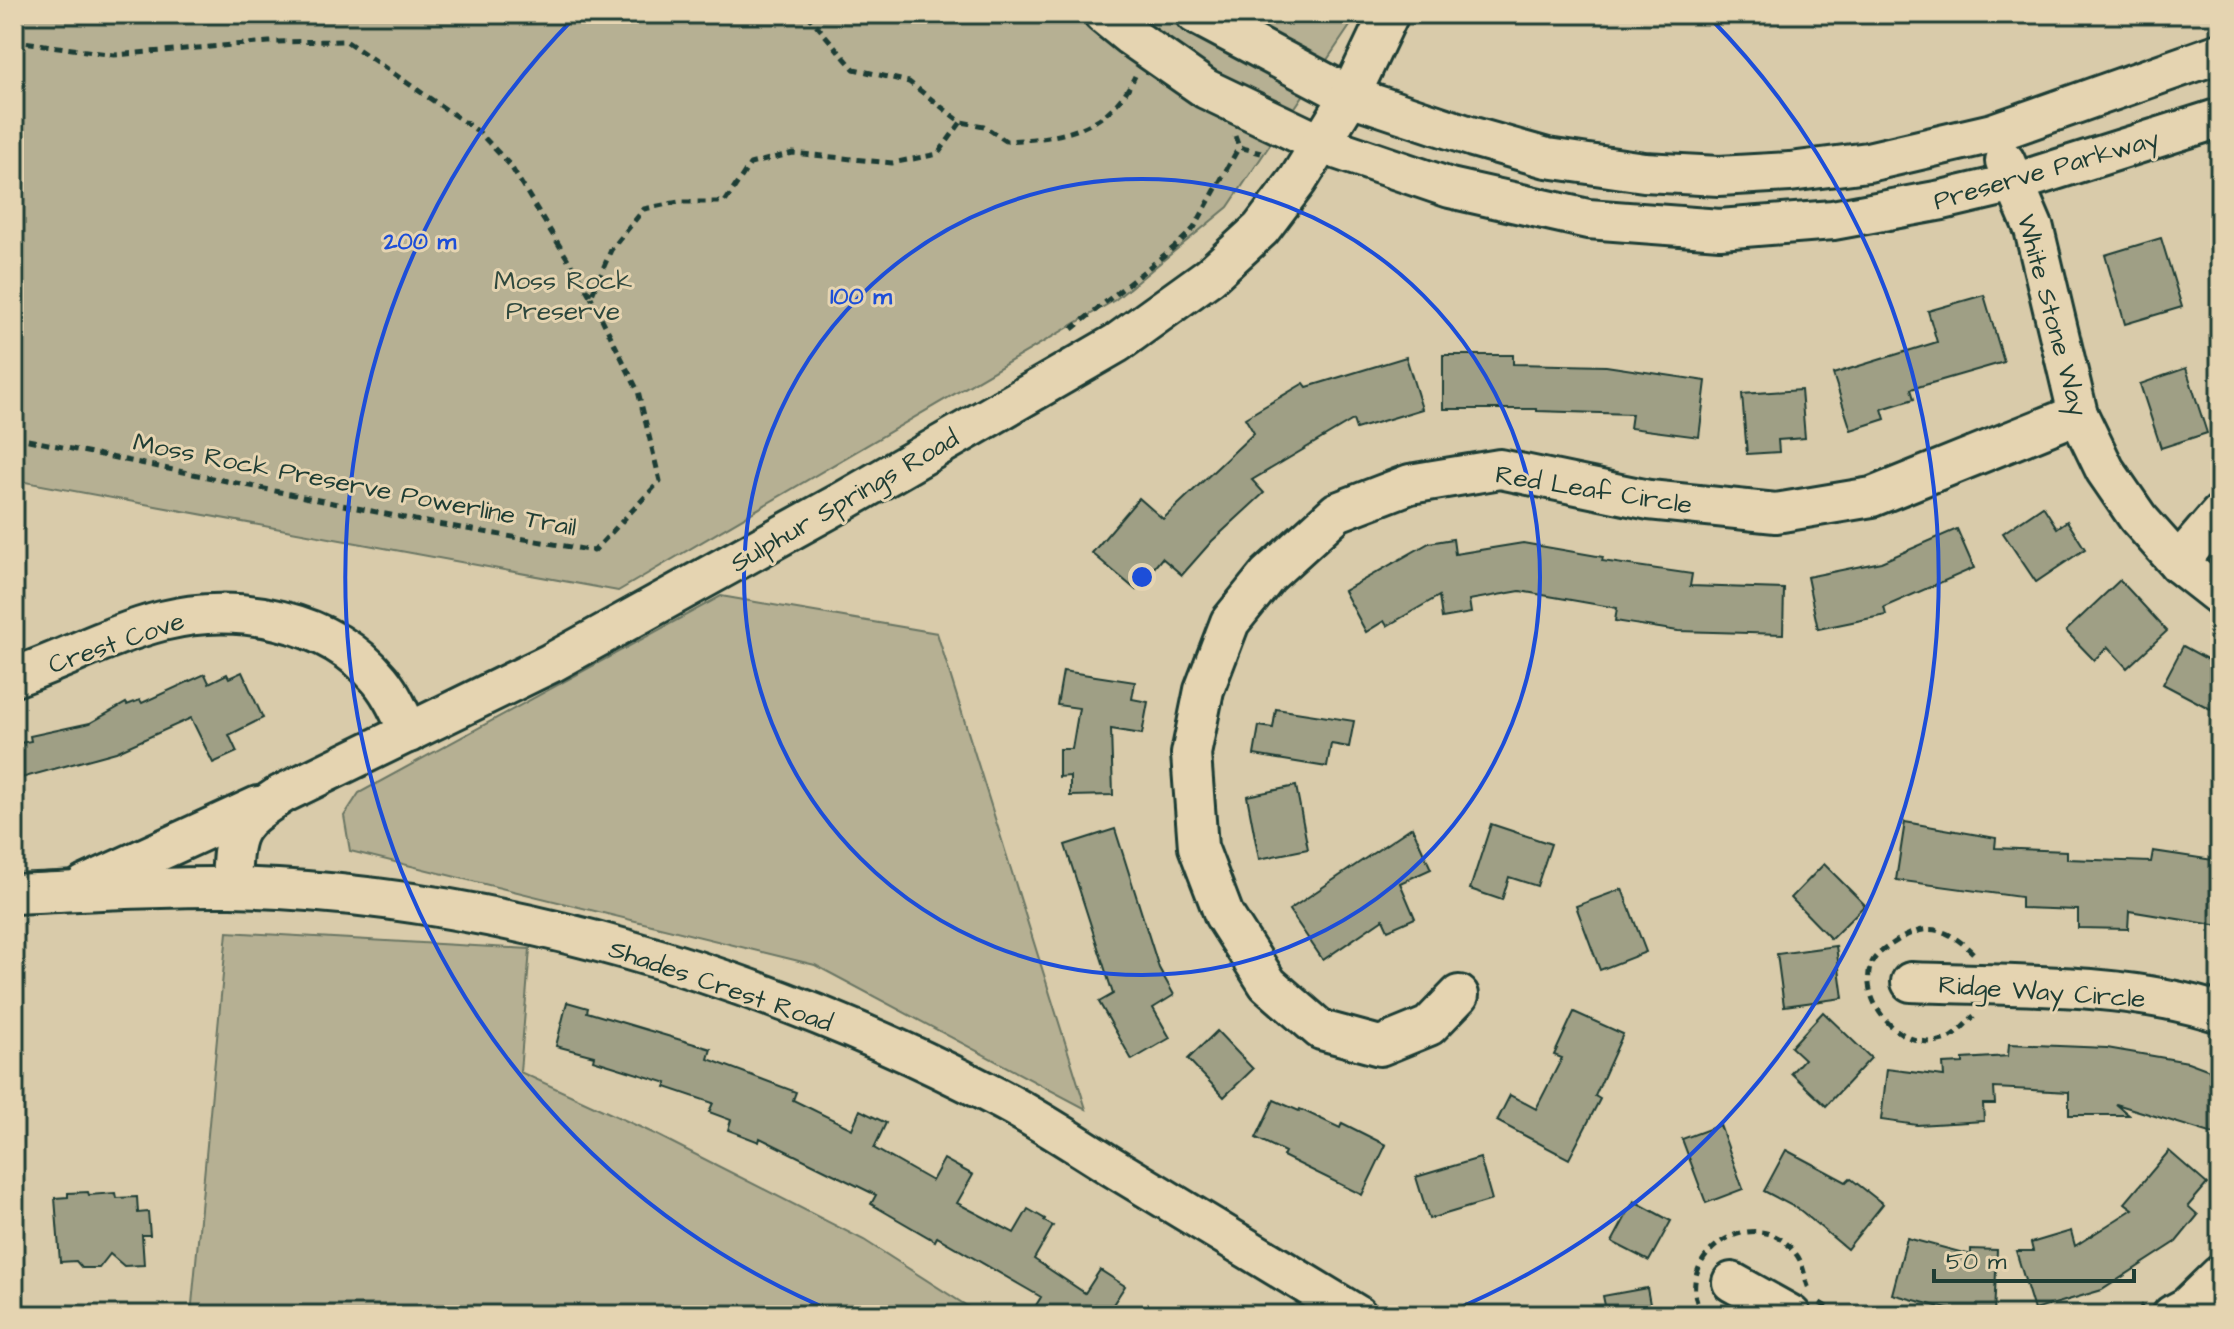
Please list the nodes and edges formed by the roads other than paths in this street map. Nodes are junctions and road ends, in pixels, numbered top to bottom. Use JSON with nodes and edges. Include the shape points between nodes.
{"nodes":[{"id":1,"x":1103,"y":14,"type":"edge"},
{"id":2,"x":1195,"y":14,"type":"edge"},
{"id":3,"x":1389,"y":14,"type":"edge"},
{"id":4,"x":2220,"y":53,"type":"edge"},
{"id":5,"x":1350,"y":96,"type":"junction"},
{"id":6,"x":2220,"y":118,"type":"edge"},
{"id":7,"x":1993,"y":133,"type":"junction"},
{"id":8,"x":1321,"y":144,"type":"junction"},
{"id":9,"x":2014,"y":183,"type":"junction"},
{"id":10,"x":2078,"y":414,"type":"junction"},
{"id":11,"x":2220,"y":514,"type":"edge"},
{"id":12,"x":2178,"y":563,"type":"junction"},
{"id":13,"x":2220,"y":596,"type":"edge"},
{"id":14,"x":14,"y":677,"type":"edge"},
{"id":15,"x":409,"y":733,"type":"junction"},
{"id":16,"x":282,"y":794,"type":"junction"},
{"id":17,"x":231,"y":887,"type":"junction"},
{"id":18,"x":70,"y":892,"type":"junction"},
{"id":19,"x":14,"y":894,"type":"edge"},
{"id":20,"x":1911,"y":982,"type":"dead end"},
{"id":21,"x":1459,"y":995,"type":"dead end"},
{"id":22,"x":2220,"y":1013,"type":"edge"},
{"id":23,"x":2220,"y":1275,"type":"edge"},
{"id":24,"x":1732,"y":1282,"type":"dead end"},
{"id":25,"x":1357,"y":1315,"type":"edge"},
{"id":26,"x":1791,"y":1315,"type":"edge"},
{"id":27,"x":2172,"y":1315,"type":"edge"}],
"edges":[{"from":1,"to":8,"type":"street","name":"Preserve Parkway","via":[[1206,89]]},
{"from":2,"to":5,"type":"street","name":"Preserve Parkway"},
{"from":3,"to":5,"type":"street","name":"Sulphur Springs Road"},
{"from":4,"to":7,"type":"street","name":"Preserve Parkway"},
{"from":5,"to":7,"type":"street","name":"Preserve Parkway","via":[[1547,158],[1644,172],[1790,172],[1868,162]]},
{"from":5,"to":8,"type":"street","name":"Sulphur Springs Road"},
{"from":6,"to":9,"type":"street","name":"Preserve Parkway"},
{"from":7,"to":9,"type":"street","name":"White Stone Way"},
{"from":8,"to":9,"type":"street","name":"Preserve Parkway","via":[[1450,188],[1588,219],[1720,229],[1833,220]]},
{"from":8,"to":15,"type":"street","name":"Sulphur Springs Road","via":[[1261,229],[1210,276],[1117,343],[551,663]]},
{"from":9,"to":10,"type":"street","name":"White Stone Way","via":[[2034,229]]},
{"from":10,"to":12,"type":"street","name":"White Stone Way","via":[[2105,470]]},
{"from":10,"to":21,"type":"street","name":"Red Leaf Circle","via":[[1872,497],[1776,513],[1649,500],[1500,469],[1410,484],[1337,512],[1268,575],[1230,622],[1204,690],[1191,754],[1198,847],[1224,915],[1268,984],[1321,1030],[1380,1046],[1429,1026]]},
{"from":11,"to":12,"type":"street"},
{"from":12,"to":13,"type":"street","name":"White Stone Way"},
{"from":14,"to":15,"type":"street","name":"Crest Cove","via":[[163,621],[255,615],[307,629],[363,662],[395,702]]},
{"from":15,"to":16,"type":"street","name":"Sulphur Springs Road"},
{"from":16,"to":17,"type":"street","name":"Sulphur Springs Road","via":[[246,817],[233,846]]},
{"from":16,"to":18,"type":"street"},
{"from":17,"to":18,"type":"street","name":"Shades Crest Road"},
{"from":17,"to":25,"type":"street","name":"Shades Crest Road","via":[[342,895],[505,919],[692,970],[810,1013],[1000,1099]]},
{"from":18,"to":19,"type":"street","name":"Shades Crest Road"},
{"from":20,"to":22,"type":"street","name":"Ridge Way Circle","via":[[2095,990]]},
{"from":23,"to":27,"type":"street"},
{"from":24,"to":26,"type":"street"}]}
